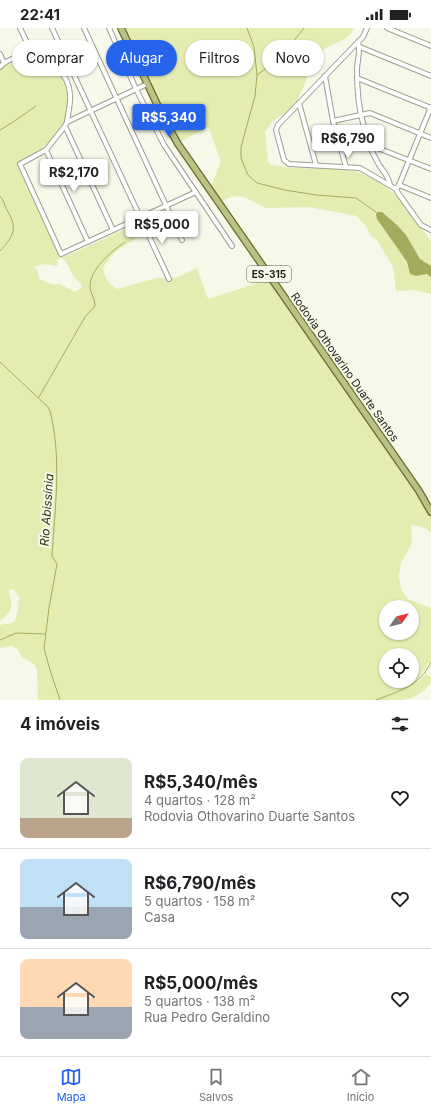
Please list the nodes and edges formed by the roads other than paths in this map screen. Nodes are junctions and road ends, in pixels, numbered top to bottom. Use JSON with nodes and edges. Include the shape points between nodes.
{"nodes":[{"id":1,"x":20,"y":28,"type":"edge"},
{"id":2,"x":52,"y":28,"type":"edge"},
{"id":3,"x":84,"y":28,"type":"edge"},
{"id":4,"x":109,"y":28,"type":"edge"},
{"id":5,"x":121,"y":28,"type":"edge"},
{"id":6,"x":367,"y":28,"type":"edge"},
{"id":7,"x":387,"y":28,"type":"edge"},
{"id":8,"x":26,"y":40,"type":"edge"},
{"id":9,"x":359,"y":45,"type":"junction"},
{"id":10,"x":431,"y":46,"type":"edge"},
{"id":11,"x":351,"y":50,"type":"junction"},
{"id":12,"x":0,"y":54,"type":"edge"},
{"id":13,"x":357,"y":55,"type":"junction"},
{"id":14,"x":12,"y":59,"type":"edge"},
{"id":15,"x":4,"y":63,"type":"junction"},
{"id":16,"x":0,"y":67,"type":"edge"},
{"id":17,"x":63,"y":76,"type":"edge"},
{"id":18,"x":326,"y":76,"type":"junction"},
{"id":19,"x":431,"y":76,"type":"edge"},
{"id":20,"x":357,"y":78,"type":"junction"},
{"id":21,"x":147,"y":84,"type":"junction"},
{"id":22,"x":136,"y":89,"type":"junction"},
{"id":23,"x":117,"y":99,"type":"junction"},
{"id":24,"x":299,"y":103,"type":"junction"},
{"id":25,"x":431,"y":107,"type":"edge"},
{"id":26,"x":90,"y":111,"type":"junction"},
{"id":27,"x":361,"y":114,"type":"junction"},
{"id":28,"x":333,"y":121,"type":"junction"},
{"id":29,"x":66,"y":124,"type":"junction"},
{"id":30,"x":420,"y":133,"type":"junction"},
{"id":31,"x":431,"y":138,"type":"edge"},
{"id":32,"x":370,"y":145,"type":"junction"},
{"id":33,"x":382,"y":149,"type":"junction"},
{"id":34,"x":46,"y":150,"type":"junction"},
{"id":35,"x":374,"y":156,"type":"junction"},
{"id":36,"x":409,"y":160,"type":"junction"},
{"id":37,"x":316,"y":165,"type":"junction"},
{"id":38,"x":346,"y":167,"type":"junction"},
{"id":39,"x":431,"y":169,"type":"edge"},
{"id":40,"x":383,"y":172,"type":"junction"},
{"id":41,"x":378,"y":178,"type":"junction"},
{"id":42,"x":390,"y":185,"type":"junction"},
{"id":43,"x":398,"y":187,"type":"junction"},
{"id":44,"x":196,"y":192,"type":"junction"},
{"id":45,"x":431,"y":198,"type":"edge"},
{"id":46,"x":166,"y":205,"type":"junction"},
{"id":47,"x":140,"y":218,"type":"junction"},
{"id":48,"x":113,"y":230,"type":"junction"},
{"id":49,"x":431,"y":230,"type":"edge"},
{"id":50,"x":182,"y":240,"type":"dead end"},
{"id":51,"x":88,"y":242,"type":"junction"},
{"id":52,"x":232,"y":246,"type":"dead end"},
{"id":53,"x":169,"y":279,"type":"dead end"},
{"id":54,"x":431,"y":512,"type":"edge"}],
"edges":[{"from":1,"to":8,"type":"street"},
{"from":2,"to":26,"type":"street"},
{"from":3,"to":23,"type":"street"},
{"from":4,"to":22,"type":"street"},
{"from":5,"to":21,"type":"main road","name":"Rodovia Othovarino Duarte Santos","number":"ES-315"},
{"from":6,"to":9,"type":"street"},
{"from":7,"to":10,"type":"street"},
{"from":9,"to":11,"type":"street"},
{"from":9,"to":13,"type":"street"},
{"from":9,"to":19,"type":"street"},
{"from":11,"to":13,"type":"street"},
{"from":11,"to":18,"type":"street"},
{"from":12,"to":15,"type":"street"},
{"from":13,"to":20,"type":"street"},
{"from":14,"to":15,"type":"street"},
{"from":15,"to":16,"type":"street"},
{"from":17,"to":29,"type":"street","via":[[67,81],[70,97]]},
{"from":18,"to":24,"type":"street"},
{"from":18,"to":28,"type":"street"},
{"from":20,"to":25,"type":"street"},
{"from":20,"to":27,"type":"street"},
{"from":21,"to":22,"type":"street"},
{"from":21,"to":54,"type":"main road","name":"Rodovia Othovarino Duarte Santos","number":"ES-315","via":[[178,144],[419,491]]},
{"from":22,"to":23,"type":"street"},
{"from":22,"to":44,"type":"street","via":[[164,145]]},
{"from":23,"to":26,"type":"street"},
{"from":23,"to":46,"type":"street"},
{"from":24,"to":37,"type":"street"},
{"from":24,"to":37,"type":"street","via":[[276,130],[284,160],[289,164]]},
{"from":25,"to":30,"type":"street"},
{"from":26,"to":29,"type":"street"},
{"from":26,"to":47,"type":"street"},
{"from":27,"to":28,"type":"street"},
{"from":27,"to":30,"type":"street","via":[[370,113]]},
{"from":27,"to":32,"type":"street"},
{"from":28,"to":38,"type":"street"},
{"from":29,"to":34,"type":"street"},
{"from":29,"to":48,"type":"street"},
{"from":30,"to":31,"type":"street"},
{"from":30,"to":36,"type":"street"},
{"from":32,"to":33,"type":"street"},
{"from":32,"to":35,"type":"street"},
{"from":33,"to":35,"type":"street"},
{"from":33,"to":36,"type":"street"},
{"from":34,"to":51,"type":"street"},
{"from":34,"to":51,"type":"street","via":[[20,164],[61,254]]},
{"from":35,"to":40,"type":"street"},
{"from":36,"to":39,"type":"street"},
{"from":36,"to":43,"type":"street"},
{"from":37,"to":38,"type":"street"},
{"from":38,"to":41,"type":"street","via":[[360,168]]},
{"from":40,"to":41,"type":"street"},
{"from":40,"to":42,"type":"street"},
{"from":41,"to":42,"type":"street"},
{"from":42,"to":43,"type":"street"},
{"from":43,"to":45,"type":"street"},
{"from":43,"to":49,"type":"street","via":[[398,193],[420,226]]},
{"from":44,"to":46,"type":"street"},
{"from":44,"to":52,"type":"street"},
{"from":46,"to":47,"type":"street"},
{"from":46,"to":50,"type":"street"},
{"from":47,"to":48,"type":"street"},
{"from":47,"to":53,"type":"street"},
{"from":48,"to":51,"type":"street"}]}
